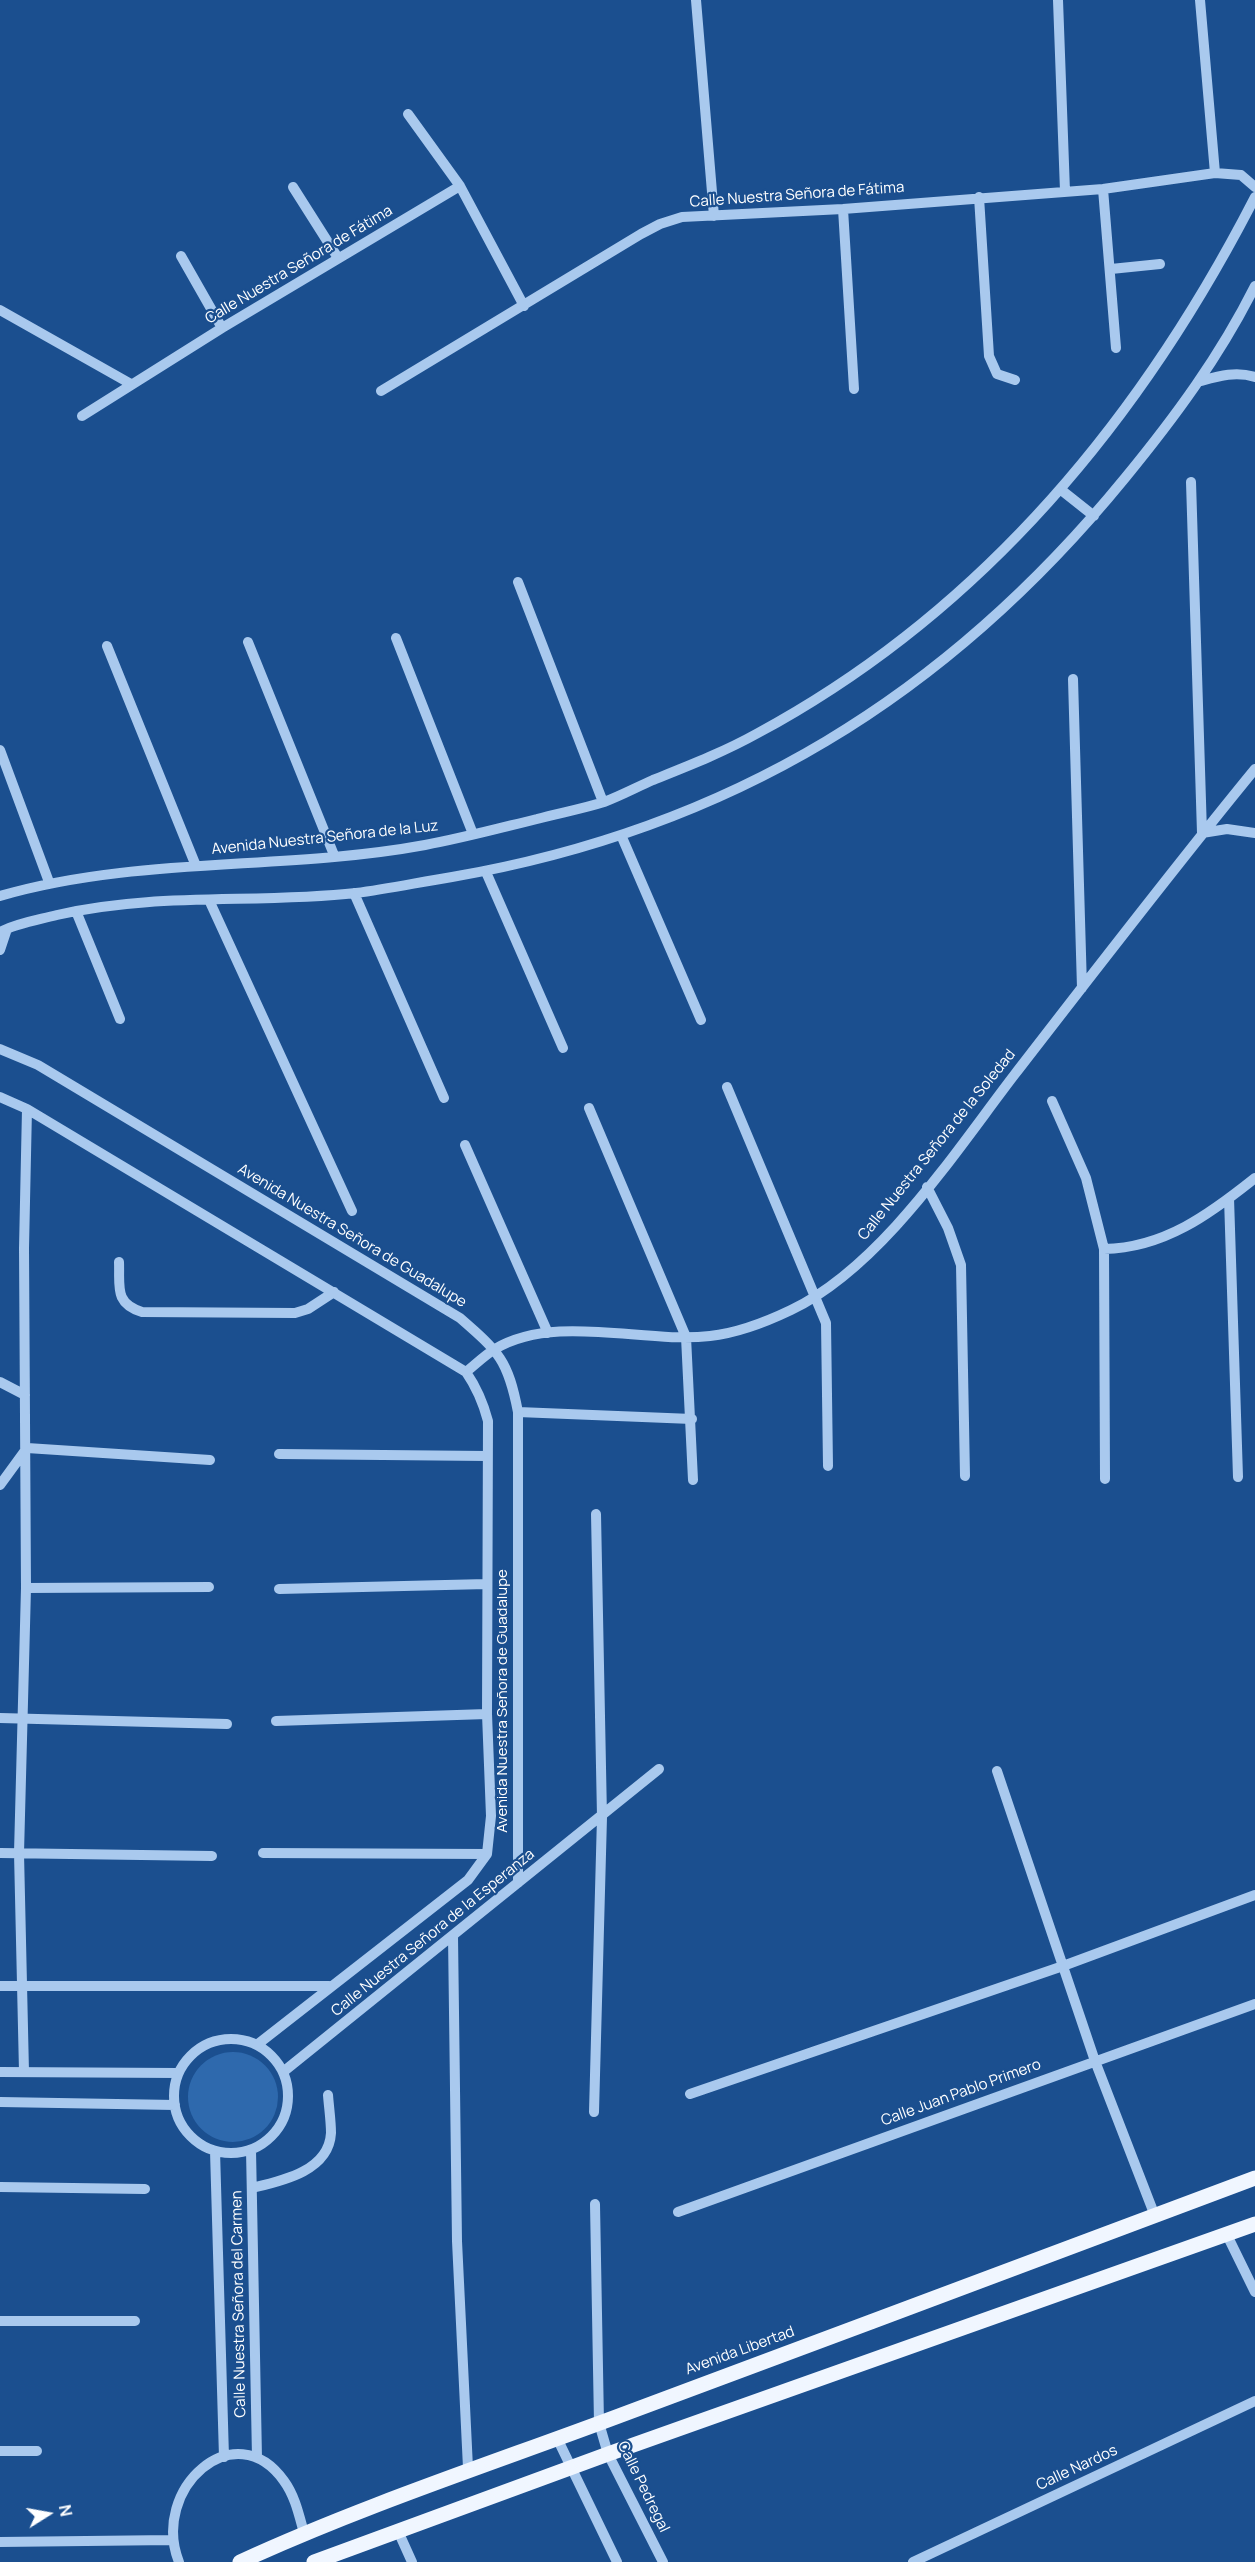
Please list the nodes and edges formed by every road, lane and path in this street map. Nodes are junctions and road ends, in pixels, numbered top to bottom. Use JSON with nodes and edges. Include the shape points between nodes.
{"nodes":[{"id":1,"x":696,"y":0,"type":"edge"},
{"id":2,"x":1058,"y":0,"type":"edge"},
{"id":3,"x":1200,"y":0,"type":"edge"},
{"id":4,"x":408,"y":114,"type":"dead end"},
{"id":5,"x":1215,"y":173,"type":"junction"},
{"id":6,"x":460,"y":186,"type":"junction"},
{"id":7,"x":293,"y":187,"type":"dead end"},
{"id":8,"x":1255,"y":187,"type":"edge"},
{"id":9,"x":1103,"y":189,"type":"junction"},
{"id":10,"x":1065,"y":191,"type":"junction"},
{"id":11,"x":979,"y":197,"type":"junction"},
{"id":12,"x":1255,"y":197,"type":"edge"},
{"id":13,"x":843,"y":209,"type":"junction"},
{"id":14,"x":714,"y":216,"type":"junction"},
{"id":15,"x":181,"y":256,"type":"dead end"},
{"id":16,"x":338,"y":258,"type":"junction"},
{"id":17,"x":1160,"y":264,"type":"dead end"},
{"id":18,"x":1111,"y":269,"type":"junction"},
{"id":19,"x":1255,"y":286,"type":"edge"},
{"id":20,"x":524,"y":306,"type":"junction"},
{"id":21,"x":0,"y":310,"type":"edge"},
{"id":22,"x":222,"y":328,"type":"junction"},
{"id":23,"x":1116,"y":348,"type":"dead end"},
{"id":24,"x":1255,"y":377,"type":"edge"},
{"id":25,"x":1015,"y":380,"type":"dead end"},
{"id":26,"x":1201,"y":381,"type":"junction"},
{"id":27,"x":131,"y":384,"type":"junction"},
{"id":28,"x":854,"y":389,"type":"dead end"},
{"id":29,"x":381,"y":391,"type":"dead end"},
{"id":30,"x":82,"y":416,"type":"dead end"},
{"id":31,"x":1191,"y":482,"type":"dead end"},
{"id":32,"x":1060,"y":489,"type":"junction"},
{"id":33,"x":1094,"y":516,"type":"junction"},
{"id":34,"x":518,"y":582,"type":"dead end"},
{"id":35,"x":396,"y":638,"type":"dead end"},
{"id":36,"x":248,"y":642,"type":"dead end"},
{"id":37,"x":107,"y":646,"type":"dead end"},
{"id":38,"x":1073,"y":679,"type":"dead end"},
{"id":39,"x":0,"y":750,"type":"edge"},
{"id":40,"x":1255,"y":769,"type":"edge"},
{"id":41,"x":603,"y":802,"type":"junction"},
{"id":42,"x":1202,"y":833,"type":"junction"},
{"id":43,"x":1255,"y":833,"type":"edge"},
{"id":44,"x":474,"y":834,"type":"junction"},
{"id":45,"x":621,"y":836,"type":"junction"},
{"id":46,"x":334,"y":855,"type":"junction"},
{"id":47,"x":196,"y":866,"type":"junction"},
{"id":48,"x":486,"y":872,"type":"junction"},
{"id":49,"x":49,"y":882,"type":"junction"},
{"id":50,"x":354,"y":893,"type":"junction"},
{"id":51,"x":0,"y":897,"type":"edge"},
{"id":52,"x":209,"y":900,"type":"junction"},
{"id":53,"x":76,"y":911,"type":"junction"},
{"id":54,"x":3,"y":930,"type":"edge"},
{"id":55,"x":0,"y":950,"type":"edge"},
{"id":56,"x":1082,"y":988,"type":"junction"},
{"id":57,"x":120,"y":1019,"type":"dead end"},
{"id":58,"x":701,"y":1020,"type":"dead end"},
{"id":59,"x":1,"y":1047,"type":"edge"},
{"id":60,"x":563,"y":1048,"type":"dead end"},
{"id":61,"x":727,"y":1087,"type":"dead end"},
{"id":62,"x":0,"y":1097,"type":"edge"},
{"id":63,"x":444,"y":1098,"type":"dead end"},
{"id":64,"x":1052,"y":1101,"type":"dead end"},
{"id":65,"x":27,"y":1108,"type":"junction"},
{"id":66,"x":589,"y":1108,"type":"dead end"},
{"id":67,"x":465,"y":1145,"type":"dead end"},
{"id":68,"x":1255,"y":1178,"type":"edge"},
{"id":69,"x":927,"y":1187,"type":"junction"},
{"id":70,"x":1229,"y":1198,"type":"junction"},
{"id":71,"x":352,"y":1211,"type":"dead end"},
{"id":72,"x":1104,"y":1249,"type":"junction"},
{"id":73,"x":119,"y":1262,"type":"dead end"},
{"id":74,"x":334,"y":1292,"type":"junction"},
{"id":75,"x":817,"y":1296,"type":"junction"},
{"id":76,"x":548,"y":1333,"type":"junction"},
{"id":77,"x":686,"y":1337,"type":"junction"},
{"id":78,"x":496,"y":1349,"type":"junction"},
{"id":79,"x":466,"y":1372,"type":"junction"},
{"id":80,"x":0,"y":1382,"type":"edge"},
{"id":81,"x":25,"y":1395,"type":"junction"},
{"id":82,"x":518,"y":1412,"type":"junction"},
{"id":83,"x":692,"y":1419,"type":"junction"},
{"id":84,"x":27,"y":1448,"type":"junction"},
{"id":85,"x":279,"y":1454,"type":"dead end"},
{"id":86,"x":487,"y":1456,"type":"junction"},
{"id":87,"x":210,"y":1460,"type":"dead end"},
{"id":88,"x":828,"y":1466,"type":"dead end"},
{"id":89,"x":964,"y":1476,"type":"dead end"},
{"id":90,"x":1238,"y":1477,"type":"dead end"},
{"id":91,"x":1105,"y":1479,"type":"dead end"},
{"id":92,"x":693,"y":1480,"type":"dead end"},
{"id":93,"x":0,"y":1485,"type":"edge"},
{"id":94,"x":596,"y":1514,"type":"dead end"},
{"id":95,"x":487,"y":1584,"type":"junction"},
{"id":96,"x":209,"y":1587,"type":"dead end"},
{"id":97,"x":26,"y":1588,"type":"junction"},
{"id":98,"x":279,"y":1589,"type":"dead end"},
{"id":99,"x":487,"y":1714,"type":"junction"},
{"id":100,"x":0,"y":1718,"type":"edge"},
{"id":101,"x":23,"y":1718,"type":"junction"},
{"id":102,"x":276,"y":1721,"type":"dead end"},
{"id":103,"x":227,"y":1724,"type":"dead end"},
{"id":104,"x":659,"y":1769,"type":"dead end"},
{"id":105,"x":997,"y":1771,"type":"dead end"},
{"id":106,"x":602,"y":1817,"type":"junction"},
{"id":107,"x":0,"y":1853,"type":"edge"},
{"id":108,"x":19,"y":1853,"type":"junction"},
{"id":109,"x":263,"y":1853,"type":"dead end"},
{"id":110,"x":487,"y":1854,"type":"junction"},
{"id":111,"x":212,"y":1856,"type":"dead end"},
{"id":112,"x":518,"y":1884,"type":"junction"},
{"id":113,"x":1255,"y":1895,"type":"edge"},
{"id":114,"x":453,"y":1936,"type":"junction"},
{"id":115,"x":1063,"y":1966,"type":"junction"},
{"id":116,"x":0,"y":1986,"type":"edge"},
{"id":117,"x":329,"y":1986,"type":"junction"},
{"id":118,"x":23,"y":1987,"type":"junction"},
{"id":119,"x":1255,"y":2004,"type":"edge"},
{"id":120,"x":258,"y":2044,"type":"junction"},
{"id":121,"x":1095,"y":2061,"type":"junction"},
{"id":122,"x":0,"y":2072,"type":"edge"},
{"id":123,"x":24,"y":2072,"type":"junction"},
{"id":124,"x":283,"y":2072,"type":"junction"},
{"id":125,"x":178,"y":2073,"type":"junction"},
{"id":126,"x":690,"y":2094,"type":"dead end"},
{"id":127,"x":328,"y":2095,"type":"dead end"},
{"id":128,"x":0,"y":2102,"type":"edge"},
{"id":129,"x":175,"y":2105,"type":"junction"},
{"id":130,"x":594,"y":2112,"type":"dead end"},
{"id":131,"x":251,"y":2150,"type":"junction"},
{"id":132,"x":215,"y":2151,"type":"junction"},
{"id":133,"x":1255,"y":2178,"type":"edge"},
{"id":134,"x":0,"y":2187,"type":"edge"},
{"id":135,"x":252,"y":2188,"type":"junction"},
{"id":136,"x":145,"y":2189,"type":"dead end"},
{"id":137,"x":595,"y":2204,"type":"dead end"},
{"id":138,"x":678,"y":2212,"type":"dead end"},
{"id":139,"x":1155,"y":2216,"type":"junction"},
{"id":140,"x":1255,"y":2224,"type":"edge"},
{"id":141,"x":1227,"y":2235,"type":"junction"},
{"id":142,"x":1255,"y":2292,"type":"edge"},
{"id":143,"x":0,"y":2321,"type":"edge"},
{"id":144,"x":135,"y":2321,"type":"dead end"},
{"id":145,"x":1255,"y":2401,"type":"edge"},
{"id":146,"x":599,"y":2423,"type":"junction"},
{"id":147,"x":557,"y":2438,"type":"junction"},
{"id":148,"x":0,"y":2451,"type":"edge"},
{"id":149,"x":37,"y":2451,"type":"dead end"},
{"id":150,"x":608,"y":2454,"type":"junction"},
{"id":151,"x":224,"y":2457,"type":"junction"},
{"id":152,"x":257,"y":2458,"type":"junction"},
{"id":153,"x":468,"y":2468,"type":"junction"},
{"id":154,"x":571,"y":2469,"type":"junction"},
{"id":155,"x":398,"y":2531,"type":"junction"},
{"id":156,"x":304,"y":2533,"type":"junction"},
{"id":157,"x":172,"y":2540,"type":"junction"},
{"id":158,"x":0,"y":2542,"type":"edge"},
{"id":159,"x":178,"y":2562,"type":"edge"},
{"id":160,"x":240,"y":2562,"type":"edge"},
{"id":161,"x":314,"y":2562,"type":"edge"},
{"id":162,"x":412,"y":2562,"type":"edge"},
{"id":163,"x":617,"y":2562,"type":"edge"},
{"id":164,"x":663,"y":2562,"type":"edge"},
{"id":165,"x":913,"y":2562,"type":"edge"}],
"edges":[{"from":1,"to":14,"type":"street"},
{"from":2,"to":10,"type":"street"},
{"from":3,"to":5,"type":"street"},
{"from":4,"to":6,"type":"street"},
{"from":5,"to":8,"type":"street","name":"Calle Nuestra Señora de Fátima","via":[[1241,175]]},
{"from":5,"to":9,"type":"street","name":"Calle Nuestra Señora de Fátima"},
{"from":6,"to":16,"type":"street","name":"Calle Nuestra Señora de Fátima"},
{"from":6,"to":20,"type":"street"},
{"from":7,"to":16,"type":"street"},
{"from":9,"to":10,"type":"street","name":"Calle Nuestra Señora de Fátima"},
{"from":9,"to":18,"type":"street"},
{"from":10,"to":11,"type":"street","name":"Calle Nuestra Señora de Fátima"},
{"from":11,"to":13,"type":"street","name":"Calle Nuestra Señora de Fátima"},
{"from":11,"to":25,"type":"street","via":[[989,356],[997,374]]},
{"from":12,"to":32,"type":"street","name":"Avenida Nuestra Señora de la Luz","via":[[1204,293],[1139,392]]},
{"from":13,"to":14,"type":"street","name":"Calle Nuestra Señora de Fátima"},
{"from":13,"to":28,"type":"street"},
{"from":14,"to":20,"type":"street","name":"Calle Nuestra Señora de Fátima","via":[[682,217],[660,224]]},
{"from":15,"to":22,"type":"street"},
{"from":16,"to":22,"type":"street","name":"Calle Nuestra Señora de Fátima"},
{"from":17,"to":18,"type":"street"},
{"from":18,"to":23,"type":"street"},
{"from":19,"to":26,"type":"street"},
{"from":20,"to":29,"type":"street","name":"Calle Nuestra Señora de Fátima"},
{"from":21,"to":27,"type":"street"},
{"from":22,"to":27,"type":"street","name":"Calle Nuestra Señora de Fátima"},
{"from":24,"to":26,"type":"street","via":[[1224,374]]},
{"from":26,"to":33,"type":"street"},
{"from":27,"to":30,"type":"street","name":"Calle Nuestra Señora de Fátima"},
{"from":31,"to":42,"type":"street"},
{"from":32,"to":33,"type":"street"},
{"from":32,"to":41,"type":"street","name":"Avenida Nuestra Señora de la Luz","via":[[994,560],[882,655],[758,733]]},
{"from":33,"to":45,"type":"street","via":[[995,616],[881,707],[783,767],[718,799]]},
{"from":34,"to":41,"type":"street"},
{"from":35,"to":44,"type":"street"},
{"from":36,"to":46,"type":"street"},
{"from":37,"to":47,"type":"street"},
{"from":38,"to":56,"type":"street"},
{"from":39,"to":49,"type":"street"},
{"from":40,"to":42,"type":"street","name":"Calle Nuestra Señora de la Soledad"},
{"from":41,"to":44,"type":"street","name":"Avenida Nuestra Señora de la Luz"},
{"from":42,"to":43,"type":"street","via":[[1227,829]]},
{"from":42,"to":56,"type":"street","name":"Calle Nuestra Señora de la Soledad"},
{"from":44,"to":46,"type":"street","name":"Avenida Nuestra Señora de la Luz","via":[[422,845]]},
{"from":45,"to":48,"type":"street"},
{"from":45,"to":58,"type":"street"},
{"from":46,"to":47,"type":"street","name":"Avenida Nuestra Señora de la Luz"},
{"from":47,"to":49,"type":"street","name":"Avenida Nuestra Señora de la Luz"},
{"from":48,"to":50,"type":"street"},
{"from":48,"to":60,"type":"street"},
{"from":49,"to":51,"type":"street","name":"Avenida Nuestra Señora de la Luz"},
{"from":50,"to":52,"type":"street"},
{"from":50,"to":63,"type":"street"},
{"from":52,"to":53,"type":"street"},
{"from":52,"to":71,"type":"street"},
{"from":53,"to":54,"type":"street"},
{"from":53,"to":57,"type":"street"},
{"from":54,"to":55,"type":"street"},
{"from":56,"to":69,"type":"street","name":"Calle Nuestra Señora de la Soledad"},
{"from":59,"to":78,"type":"street","name":"Avenida Nuestra Señora de Guadalupe","via":[[38,1065],[460,1318]]},
{"from":61,"to":75,"type":"street"},
{"from":62,"to":65,"type":"street","name":"Avenida Nuestra Señora de Guadalupe"},
{"from":64,"to":72,"type":"street","via":[[1086,1178]]},
{"from":65,"to":74,"type":"street","name":"Avenida Nuestra Señora de Guadalupe"},
{"from":65,"to":81,"type":"street"},
{"from":66,"to":77,"type":"street"},
{"from":67,"to":76,"type":"street"},
{"from":68,"to":70,"type":"street"},
{"from":69,"to":75,"type":"street","name":"Calle Nuestra Señora de la Soledad","via":[[859,1266]]},
{"from":69,"to":89,"type":"street","via":[[961,1265]]},
{"from":70,"to":72,"type":"street","via":[[1166,1238],[1122,1249]]},
{"from":70,"to":90,"type":"street"},
{"from":72,"to":91,"type":"street"},
{"from":73,"to":74,"type":"street","via":[[125,1305],[142,1312],[295,1313]]},
{"from":74,"to":79,"type":"street","name":"Avenida Nuestra Señora de Guadalupe"},
{"from":75,"to":77,"type":"street","name":"Calle Nuestra Señora de la Soledad","via":[[746,1327]]},
{"from":75,"to":88,"type":"street","via":[[828,1334]]},
{"from":76,"to":77,"type":"street","name":"Calle Nuestra Señora de la Soledad"},
{"from":76,"to":78,"type":"street","name":"Calle Nuestra Señora de la Soledad"},
{"from":77,"to":83,"type":"street"},
{"from":78,"to":79,"type":"street","name":"Calle Nuestra Señora de la Soledad"},
{"from":78,"to":82,"type":"street","name":"Avenida Nuestra Señora de Guadalupe","via":[[509,1373]]},
{"from":79,"to":86,"type":"street","name":"Avenida Nuestra Señora de Guadalupe","via":[[484,1404],[488,1421]]},
{"from":80,"to":81,"type":"street"},
{"from":81,"to":84,"type":"street"},
{"from":82,"to":83,"type":"street"},
{"from":82,"to":112,"type":"street","name":"Avenida Nuestra Señora de Guadalupe"},
{"from":83,"to":92,"type":"street"},
{"from":84,"to":87,"type":"street"},
{"from":84,"to":93,"type":"street"},
{"from":84,"to":97,"type":"street"},
{"from":85,"to":86,"type":"street"},
{"from":86,"to":95,"type":"street","name":"Avenida Nuestra Señora de Guadalupe"},
{"from":94,"to":106,"type":"street"},
{"from":95,"to":98,"type":"street"},
{"from":95,"to":99,"type":"street","name":"Avenida Nuestra Señora de Guadalupe"},
{"from":96,"to":97,"type":"street"},
{"from":97,"to":101,"type":"street"},
{"from":99,"to":102,"type":"street"},
{"from":99,"to":110,"type":"street","name":"Avenida Nuestra Señora de Guadalupe","via":[[491,1816]]},
{"from":100,"to":101,"type":"street"},
{"from":101,"to":103,"type":"street"},
{"from":101,"to":108,"type":"street"},
{"from":104,"to":106,"type":"street","name":"Calle Nuestra Señora de la Esperanza"},
{"from":105,"to":115,"type":"street"},
{"from":106,"to":112,"type":"street","name":"Calle Nuestra Señora de la Esperanza"},
{"from":106,"to":130,"type":"street"},
{"from":107,"to":108,"type":"street"},
{"from":108,"to":111,"type":"street"},
{"from":108,"to":118,"type":"street"},
{"from":109,"to":110,"type":"street"},
{"from":110,"to":117,"type":"street","name":"Calle Nuestra Señora de la Esperanza","via":[[468,1880]]},
{"from":112,"to":114,"type":"street","name":"Calle Nuestra Señora de la Esperanza"},
{"from":113,"to":115,"type":"street"},
{"from":114,"to":124,"type":"street","name":"Calle Nuestra Señora de la Esperanza"},
{"from":114,"to":153,"type":"street","via":[[457,2241]]},
{"from":115,"to":121,"type":"street"},
{"from":115,"to":126,"type":"street"},
{"from":116,"to":118,"type":"street"},
{"from":117,"to":118,"type":"street"},
{"from":117,"to":120,"type":"street","name":"Calle Nuestra Señora de la Esperanza"},
{"from":118,"to":123,"type":"street"},
{"from":119,"to":121,"type":"street","name":"Calle Juan Pablo Primero"},
{"from":120,"to":124,"type":"street","via":[[273,2056]]},
{"from":120,"to":125,"type":"street","via":[[230,2038],[203,2045],[188,2057]]},
{"from":121,"to":138,"type":"street","name":"Calle Juan Pablo Primero"},
{"from":121,"to":139,"type":"street"},
{"from":122,"to":123,"type":"street"},
{"from":123,"to":125,"type":"street"},
{"from":124,"to":131,"type":"street","via":[[287,2090],[283,2118],[267,2141]]},
{"from":125,"to":129,"type":"street"},
{"from":127,"to":135,"type":"street","via":[[331,2135],[324,2156],[291,2177]]},
{"from":128,"to":129,"type":"street"},
{"from":129,"to":132,"type":"street","via":[[188,2134]]},
{"from":131,"to":132,"type":"street","via":[[233,2154]]},
{"from":131,"to":135,"type":"street","name":"Calle Nuestra Señora del Carmen"},
{"from":132,"to":151,"type":"street","name":"Calle Nuestra Señora del Carmen"},
{"from":133,"to":139,"type":"main road","name":"Avenida Libertad"},
{"from":134,"to":136,"type":"street"},
{"from":135,"to":152,"type":"street","name":"Calle Nuestra Señora del Carmen"},
{"from":137,"to":146,"type":"street"},
{"from":139,"to":146,"type":"main road","name":"Avenida Libertad"},
{"from":140,"to":141,"type":"main road"},
{"from":141,"to":142,"type":"street"},
{"from":141,"to":150,"type":"main road"},
{"from":143,"to":144,"type":"street"},
{"from":145,"to":165,"type":"street","name":"Calle Nardos"},
{"from":146,"to":147,"type":"main road","name":"Avenida Libertad"},
{"from":146,"to":150,"type":"street","name":"Calle Pedregal"},
{"from":147,"to":153,"type":"main road","name":"Avenida Libertad"},
{"from":147,"to":154,"type":"street"},
{"from":148,"to":149,"type":"street"},
{"from":150,"to":154,"type":"main road"},
{"from":150,"to":164,"type":"street","name":"Calle Pedregal"},
{"from":151,"to":152,"type":"street"},
{"from":151,"to":157,"type":"street","via":[[200,2469],[183,2489],[173,2513]]},
{"from":152,"to":156,"type":"street","via":[[285,2482]]},
{"from":153,"to":156,"type":"main road","name":"Avenida Libertad"},
{"from":154,"to":155,"type":"main road"},
{"from":154,"to":163,"type":"street"},
{"from":155,"to":161,"type":"main road"},
{"from":155,"to":162,"type":"street"},
{"from":156,"to":160,"type":"main road","name":"Avenida Libertad"},
{"from":157,"to":158,"type":"street"},
{"from":157,"to":159,"type":"street"}]}
